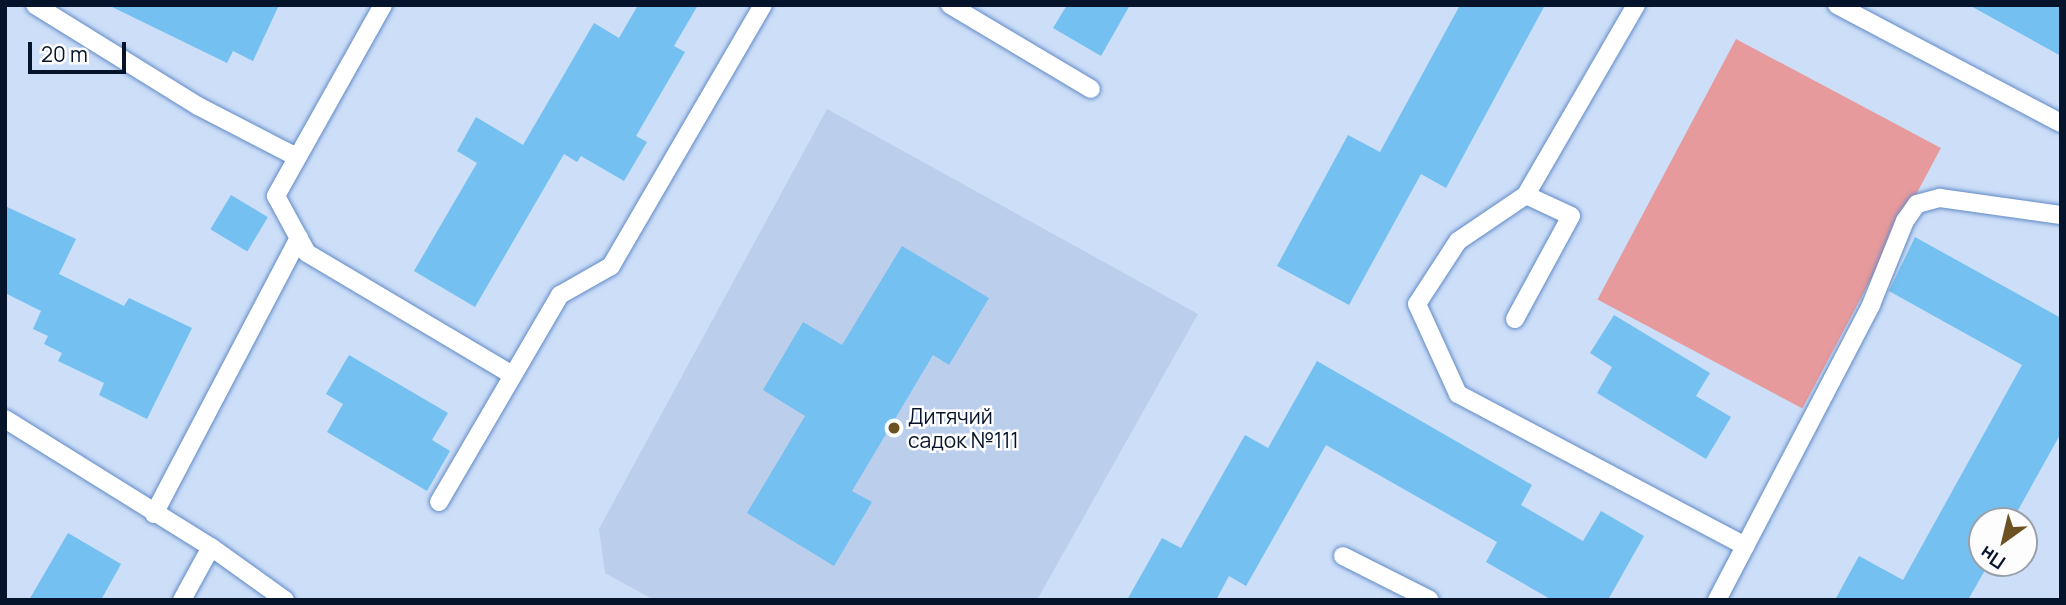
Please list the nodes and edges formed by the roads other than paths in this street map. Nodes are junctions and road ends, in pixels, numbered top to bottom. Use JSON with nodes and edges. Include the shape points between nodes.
{"nodes":[{"id":1,"x":35,"y":5,"type":"edge"},
{"id":2,"x":383,"y":5,"type":"edge"},
{"id":3,"x":763,"y":5,"type":"edge"},
{"id":4,"x":950,"y":5,"type":"edge"},
{"id":5,"x":1636,"y":5,"type":"edge"},
{"id":6,"x":1838,"y":5,"type":"edge"},
{"id":7,"x":1091,"y":89,"type":"dead end"},
{"id":8,"x":2061,"y":123,"type":"edge"},
{"id":9,"x":298,"y":157,"type":"junction"},
{"id":10,"x":1526,"y":195,"type":"junction"},
{"id":11,"x":2061,"y":215,"type":"edge"},
{"id":12,"x":299,"y":237,"type":"junction"},
{"id":13,"x":1515,"y":319,"type":"dead end"},
{"id":14,"x":511,"y":374,"type":"junction"},
{"id":15,"x":5,"y":419,"type":"edge"},
{"id":16,"x":439,"y":502,"type":"dead end"},
{"id":17,"x":154,"y":514,"type":"junction"},
{"id":18,"x":1745,"y":546,"type":"junction"},
{"id":19,"x":211,"y":547,"type":"junction"},
{"id":20,"x":1343,"y":556,"type":"dead end"},
{"id":21,"x":182,"y":600,"type":"edge"},
{"id":22,"x":285,"y":600,"type":"edge"},
{"id":23,"x":1430,"y":600,"type":"edge"},
{"id":24,"x":1717,"y":600,"type":"edge"}],
"edges":[{"from":1,"to":9,"type":"lane","via":[[198,106]]},
{"from":2,"to":9,"type":"lane"},
{"from":3,"to":14,"type":"lane","via":[[611,266],[560,295]]},
{"from":4,"to":7,"type":"lane"},
{"from":5,"to":10,"type":"lane"},
{"from":6,"to":8,"type":"lane"},
{"from":9,"to":12,"type":"lane","via":[[276,196]]},
{"from":10,"to":13,"type":"lane","via":[[1571,216]]},
{"from":10,"to":18,"type":"lane","via":[[1458,241],[1417,304],[1458,394]]},
{"from":11,"to":18,"type":"lane","via":[[1940,198],[1917,204],[1905,221],[1871,305]]},
{"from":12,"to":14,"type":"lane","via":[[307,253]]},
{"from":12,"to":17,"type":"lane"},
{"from":14,"to":16,"type":"lane"},
{"from":15,"to":17,"type":"lane"},
{"from":17,"to":19,"type":"lane"},
{"from":18,"to":24,"type":"lane"},
{"from":19,"to":21,"type":"lane"},
{"from":19,"to":22,"type":"lane"},
{"from":20,"to":23,"type":"lane"}]}
